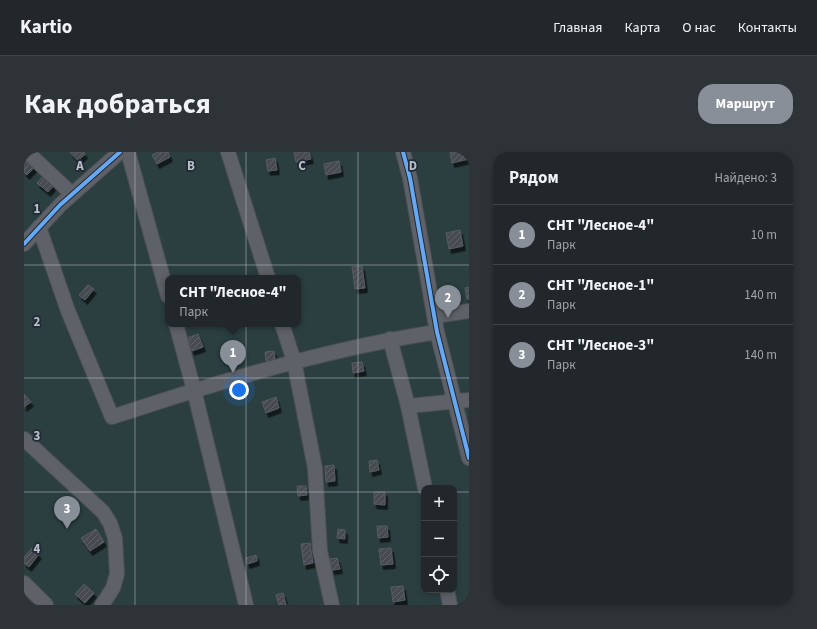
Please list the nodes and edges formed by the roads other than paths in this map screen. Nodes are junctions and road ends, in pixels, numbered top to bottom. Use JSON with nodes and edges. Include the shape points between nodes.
{"nodes":[{"id":1,"x":27,"y":152,"type":"edge"},
{"id":2,"x":120,"y":152,"type":"edge"},
{"id":3,"x":128,"y":152,"type":"edge"},
{"id":4,"x":228,"y":152,"type":"edge"},
{"id":5,"x":403,"y":152,"type":"edge"},
{"id":6,"x":72,"y":194,"type":"junction"},
{"id":7,"x":39,"y":227,"type":"junction"},
{"id":8,"x":24,"y":244,"type":"edge"},
{"id":9,"x":267,"y":275,"type":"edge"},
{"id":10,"x":165,"y":285,"type":"edge"},
{"id":11,"x":469,"y":311,"type":"edge"},
{"id":12,"x":435,"y":316,"type":"junction"},
{"id":13,"x":177,"y":327,"type":"edge"},
{"id":14,"x":283,"y":327,"type":"edge"},
{"id":15,"x":437,"y":332,"type":"junction"},
{"id":16,"x":390,"y":339,"type":"junction"},
{"id":17,"x":294,"y":361,"type":"junction"},
{"id":18,"x":194,"y":390,"type":"junction"},
{"id":19,"x":469,"y":400,"type":"edge"},
{"id":20,"x":454,"y":402,"type":"junction"},
{"id":21,"x":408,"y":406,"type":"junction"},
{"id":22,"x":24,"y":439,"type":"edge"},
{"id":23,"x":469,"y":458,"type":"edge"},
{"id":24,"x":423,"y":485,"type":"edge"},
{"id":25,"x":24,"y":583,"type":"edge"},
{"id":26,"x":448,"y":593,"type":"edge"},
{"id":27,"x":46,"y":605,"type":"edge"},
{"id":28,"x":102,"y":605,"type":"edge"},
{"id":29,"x":246,"y":605,"type":"edge"},
{"id":30,"x":332,"y":605,"type":"edge"},
{"id":31,"x":450,"y":605,"type":"edge"}],
"edges":[{"from":1,"to":6,"type":"street"},
{"from":2,"to":6,"type":"street"},
{"from":3,"to":10,"type":"street"},
{"from":4,"to":9,"type":"street"},
{"from":5,"to":12,"type":"street"},
{"from":6,"to":7,"type":"street"},
{"from":7,"to":8,"type":"street"},
{"from":7,"to":18,"type":"street","via":[[68,311],[112,417]]},
{"from":11,"to":12,"type":"street"},
{"from":12,"to":15,"type":"street"},
{"from":13,"to":18,"type":"street"},
{"from":14,"to":17,"type":"street"},
{"from":15,"to":16,"type":"street"},
{"from":15,"to":20,"type":"street"},
{"from":16,"to":17,"type":"street"},
{"from":16,"to":21,"type":"street"},
{"from":17,"to":18,"type":"street"},
{"from":17,"to":30,"type":"street","via":[[315,468],[320,551]]},
{"from":18,"to":29,"type":"street"},
{"from":19,"to":20,"type":"street"},
{"from":20,"to":21,"type":"street"},
{"from":20,"to":23,"type":"street"},
{"from":21,"to":24,"type":"street"},
{"from":22,"to":28,"type":"street","via":[[102,512],[110,523],[115,538],[117,574],[113,588]]},
{"from":25,"to":27,"type":"street"},
{"from":26,"to":31,"type":"street"}]}
